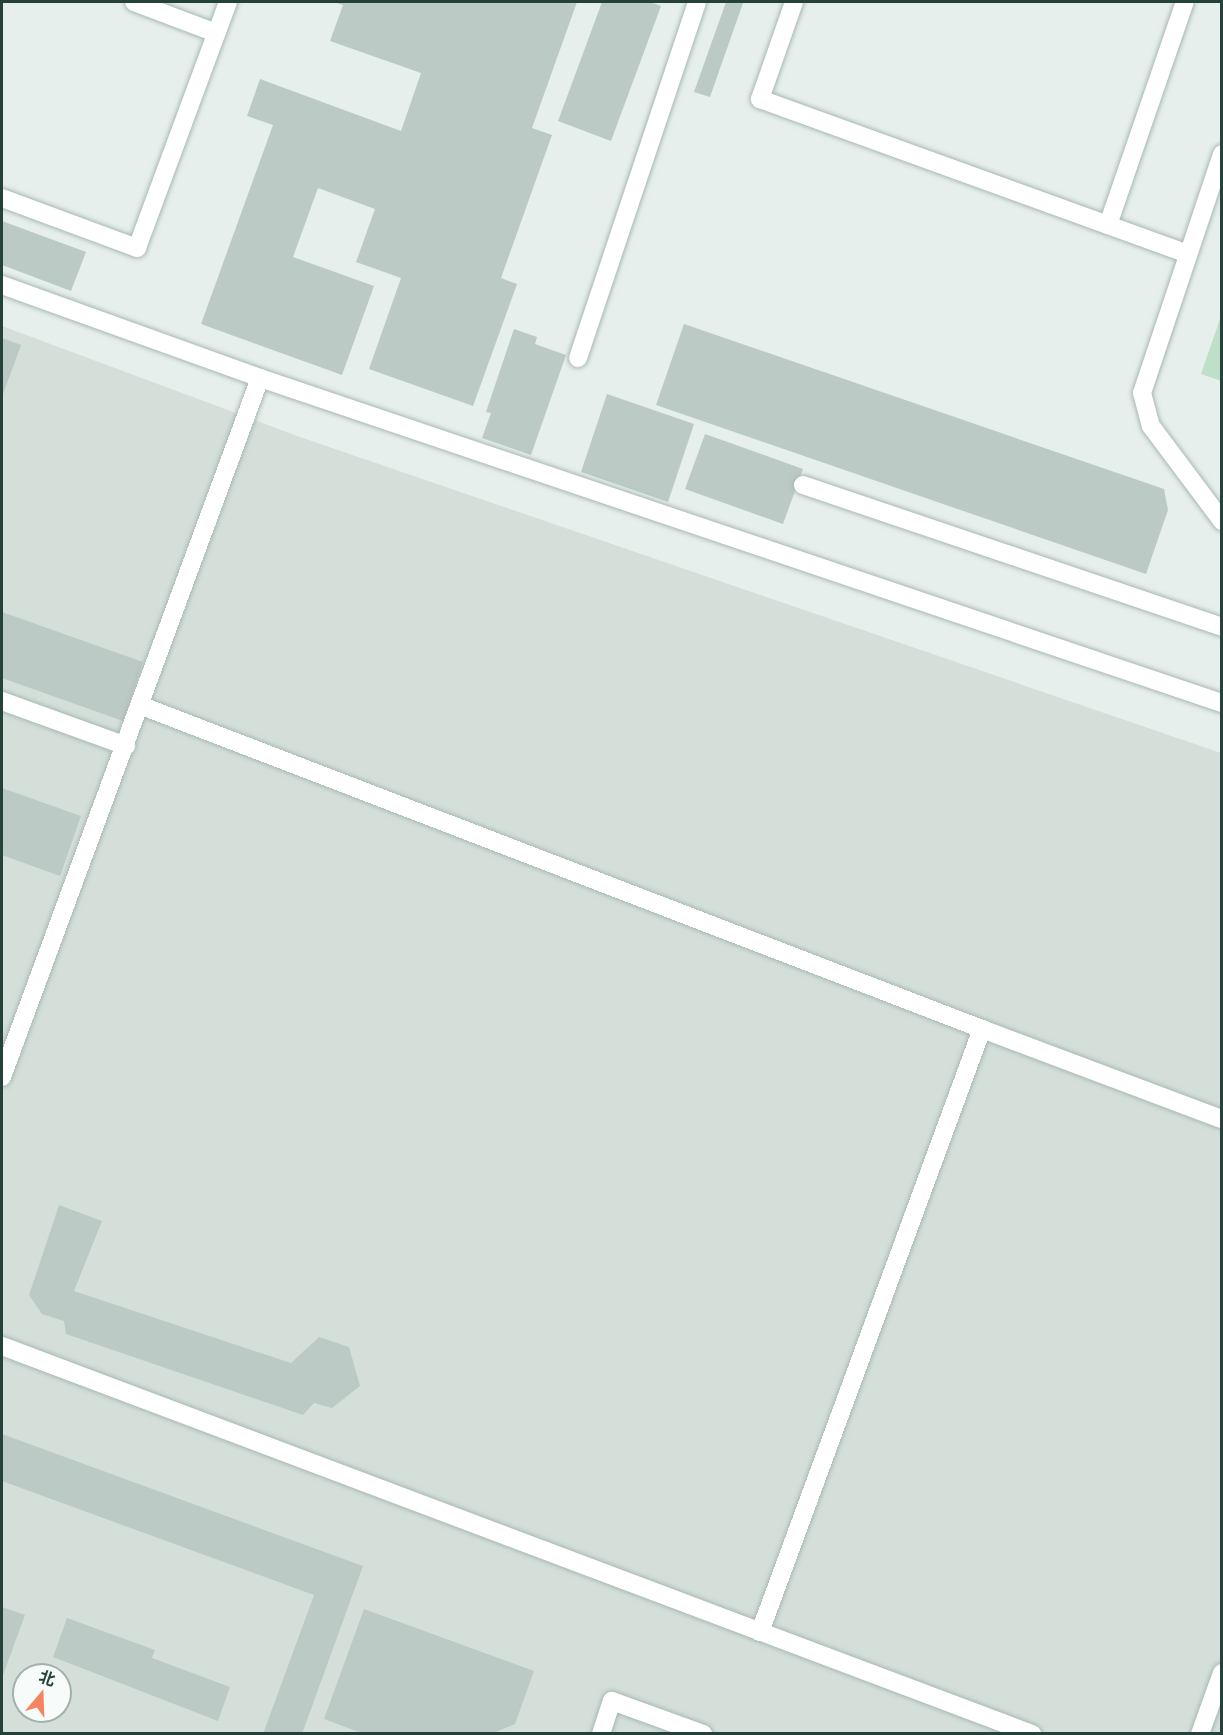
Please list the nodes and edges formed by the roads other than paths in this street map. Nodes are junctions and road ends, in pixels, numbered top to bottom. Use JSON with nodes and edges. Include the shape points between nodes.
{"nodes":[{"id":1,"x":134,"y":2,"type":"edge"},
{"id":2,"x":228,"y":2,"type":"edge"},
{"id":3,"x":697,"y":2,"type":"edge"},
{"id":4,"x":794,"y":2,"type":"edge"},
{"id":5,"x":1185,"y":2,"type":"edge"},
{"id":6,"x":216,"y":33,"type":"junction"},
{"id":7,"x":1221,"y":153,"type":"edge"},
{"id":8,"x":2,"y":198,"type":"edge"},
{"id":9,"x":1108,"y":225,"type":"junction"},
{"id":10,"x":1188,"y":254,"type":"junction"},
{"id":11,"x":2,"y":285,"type":"edge"},
{"id":12,"x":578,"y":358,"type":"dead end"},
{"id":13,"x":260,"y":378,"type":"junction"},
{"id":14,"x":802,"y":485,"type":"dead end"},
{"id":15,"x":1221,"y":521,"type":"edge"},
{"id":16,"x":1221,"y":627,"type":"edge"},
{"id":17,"x":2,"y":701,"type":"edge"},
{"id":18,"x":1221,"y":703,"type":"edge"},
{"id":19,"x":142,"y":706,"type":"junction"},
{"id":20,"x":126,"y":746,"type":"junction"},
{"id":21,"x":982,"y":1029,"type":"junction"},
{"id":22,"x":2,"y":1077,"type":"edge"},
{"id":23,"x":1221,"y":1119,"type":"edge"},
{"id":24,"x":2,"y":1346,"type":"edge"},
{"id":25,"x":760,"y":1632,"type":"junction"},
{"id":26,"x":1221,"y":1673,"type":"edge"},
{"id":27,"x":601,"y":1734,"type":"edge"},
{"id":28,"x":703,"y":1734,"type":"edge"},
{"id":29,"x":1032,"y":1734,"type":"edge"},
{"id":30,"x":1200,"y":1734,"type":"edge"}],
"edges":[{"from":1,"to":6,"type":"street"},
{"from":2,"to":6,"type":"street"},
{"from":3,"to":12,"type":"street"},
{"from":4,"to":9,"type":"street","via":[[760,99]]},
{"from":5,"to":9,"type":"street"},
{"from":6,"to":8,"type":"street","via":[[137,248]]},
{"from":7,"to":10,"type":"street"},
{"from":9,"to":10,"type":"street"},
{"from":10,"to":15,"type":"street","via":[[1142,393],[1151,426]]},
{"from":11,"to":13,"type":"street"},
{"from":13,"to":18,"type":"street"},
{"from":13,"to":19,"type":"street"},
{"from":14,"to":16,"type":"street"},
{"from":17,"to":20,"type":"street"},
{"from":19,"to":20,"type":"street"},
{"from":19,"to":21,"type":"street"},
{"from":20,"to":22,"type":"street"},
{"from":21,"to":23,"type":"street"},
{"from":21,"to":25,"type":"street"},
{"from":24,"to":25,"type":"street"},
{"from":25,"to":29,"type":"street"},
{"from":26,"to":30,"type":"street"},
{"from":27,"to":28,"type":"street","via":[[612,1701]]}]}
